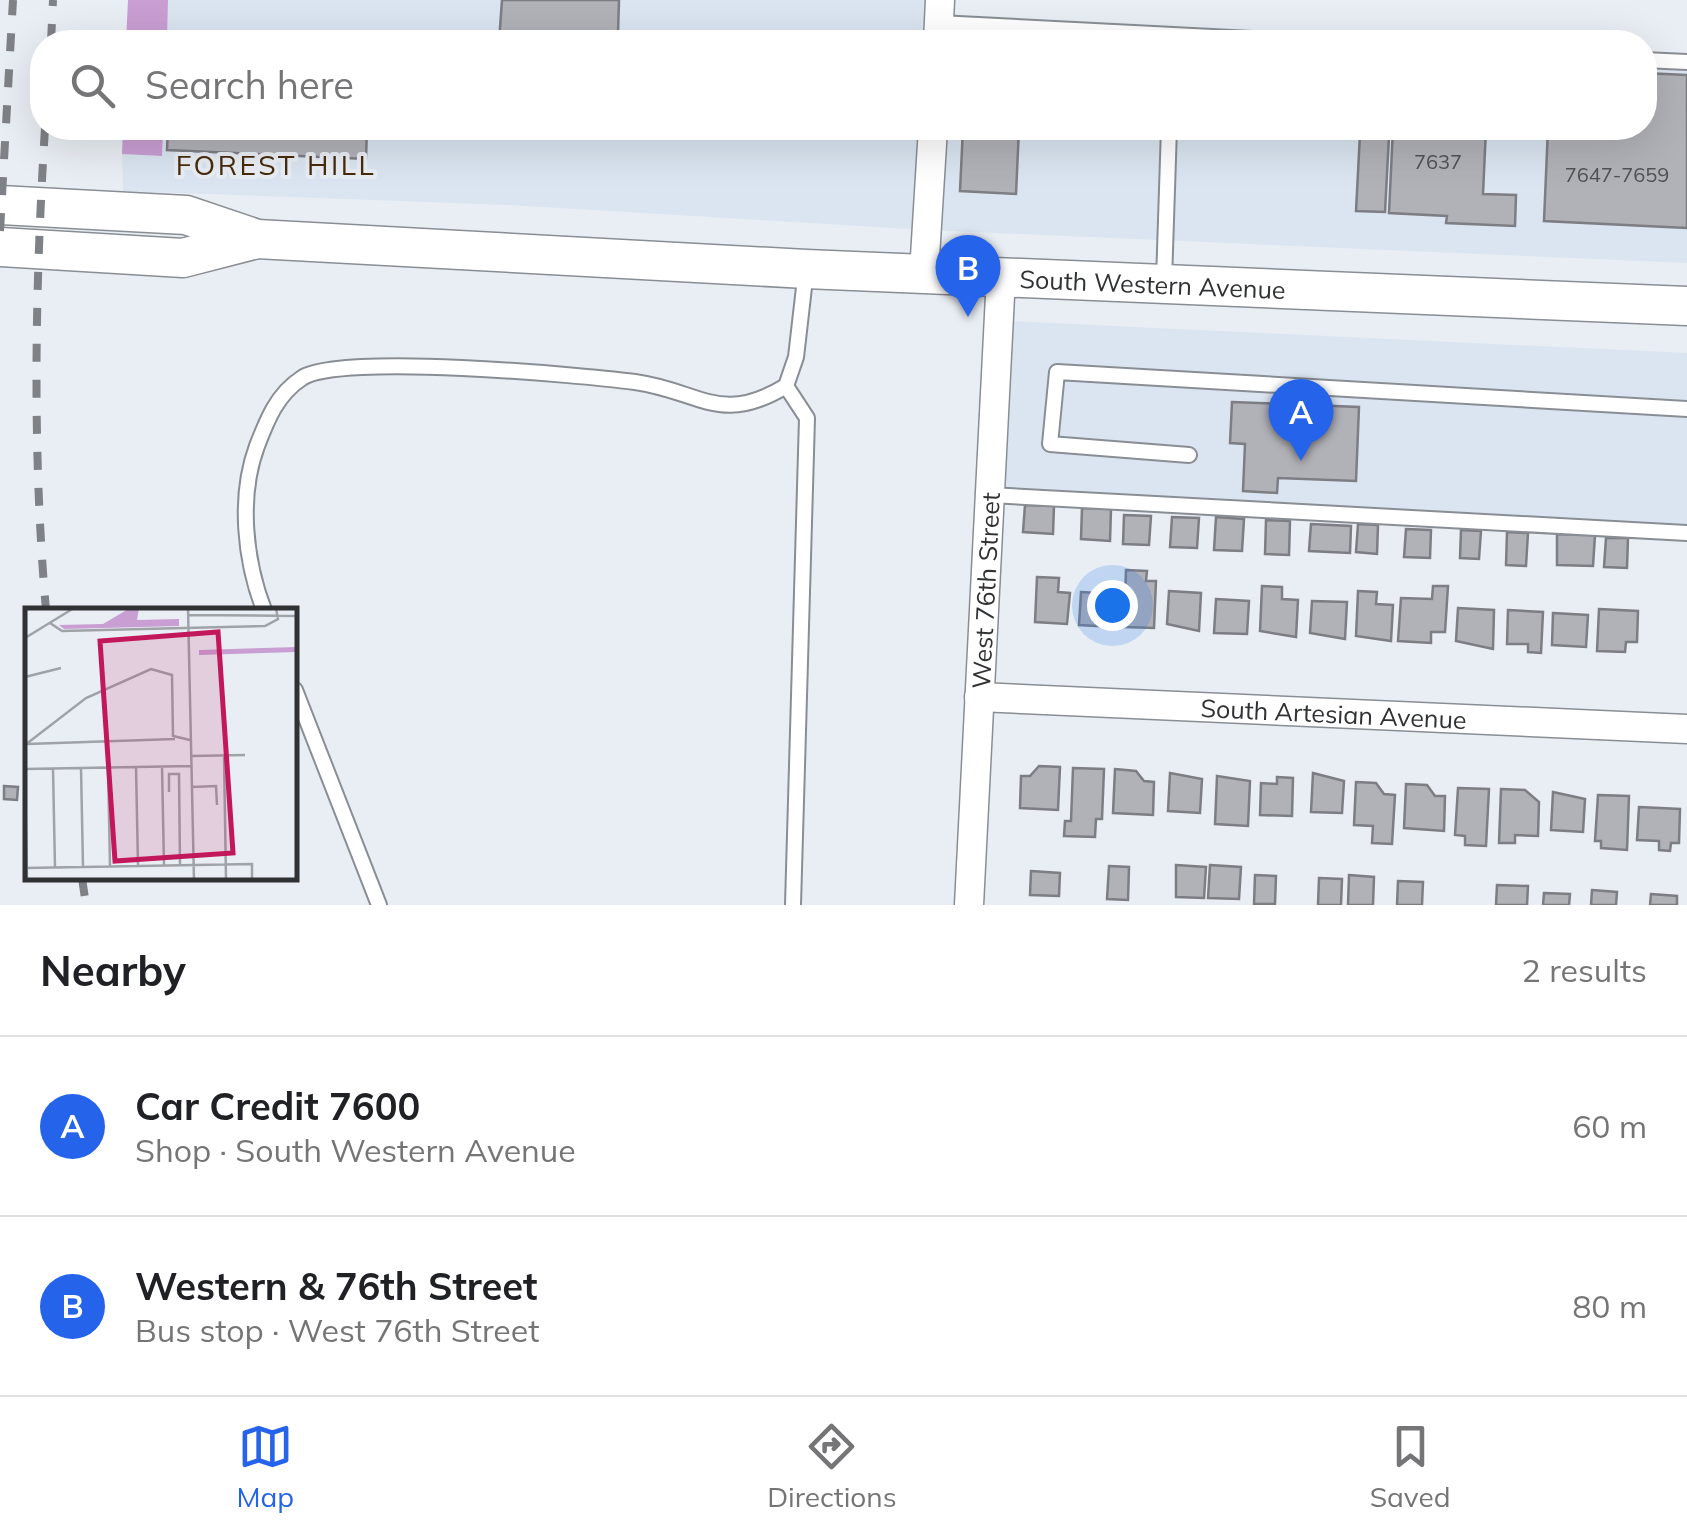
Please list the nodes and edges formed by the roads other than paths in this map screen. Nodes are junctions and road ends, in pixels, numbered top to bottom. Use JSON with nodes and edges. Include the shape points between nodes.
{"nodes":[{"id":1,"x":939,"y":22,"type":"edge"},
{"id":2,"x":1088,"y":30,"type":"edge"},
{"id":3,"x":1657,"y":61,"type":"edge"},
{"id":4,"x":1687,"y":62,"type":"edge"},
{"id":5,"x":932,"y":140,"type":"edge"},
{"id":6,"x":1170,"y":140,"type":"edge"},
{"id":7,"x":0,"y":205,"type":"edge"},
{"id":8,"x":256,"y":239,"type":"junction"},
{"id":9,"x":0,"y":248,"type":"edge"},
{"id":10,"x":806,"y":268,"type":"junction"},
{"id":11,"x":924,"y":273,"type":"junction"},
{"id":12,"x":1002,"y":276,"type":"junction"},
{"id":13,"x":1164,"y":282,"type":"junction"},
{"id":14,"x":1687,"y":306,"type":"edge"},
{"id":15,"x":786,"y":386,"type":"junction"},
{"id":16,"x":1687,"y":409,"type":"edge"},
{"id":17,"x":1189,"y":455,"type":"dead end"},
{"id":18,"x":990,"y":494,"type":"junction"},
{"id":19,"x":1687,"y":534,"type":"edge"},
{"id":20,"x":263,"y":608,"type":"edge"},
{"id":21,"x":980,"y":696,"type":"junction"},
{"id":22,"x":298,"y":698,"type":"edge"},
{"id":23,"x":1687,"y":729,"type":"edge"},
{"id":24,"x":379,"y":905,"type":"edge"},
{"id":25,"x":792,"y":905,"type":"edge"},
{"id":26,"x":970,"y":905,"type":"edge"}],
"edges":[{"from":1,"to":2,"type":"lane"},
{"from":3,"to":4,"type":"lane"},
{"from":5,"to":11,"type":"street"},
{"from":6,"to":13,"type":"lane"},
{"from":7,"to":8,"type":"main road","name":"South Western Avenue","via":[[186,216]]},
{"from":8,"to":9,"type":"main road","name":"South Western Avenue","via":[[183,258]]},
{"from":8,"to":10,"type":"main road","name":"South Western Avenue"},
{"from":10,"to":11,"type":"main road","name":"South Western Avenue"},
{"from":10,"to":15,"type":"lane","via":[[796,357]]},
{"from":11,"to":12,"type":"main road","name":"South Western Avenue"},
{"from":12,"to":13,"type":"main road","name":"South Western Avenue"},
{"from":12,"to":18,"type":"street","name":"West 76th Street"},
{"from":13,"to":14,"type":"main road","name":"South Western Avenue"},
{"from":15,"to":20,"type":"lane","via":[[761,401],[729,407],[638,382],[372,364],[304,376],[272,408],[253,458],[246,529]]},
{"from":15,"to":25,"type":"lane","via":[[807,418],[808,436]]},
{"from":16,"to":17,"type":"lane","via":[[1057,372],[1050,444]]},
{"from":18,"to":19,"type":"lane"},
{"from":18,"to":21,"type":"street","name":"West 76th Street"},
{"from":21,"to":23,"type":"street","name":"South Artesian Avenue"},
{"from":21,"to":26,"type":"street","name":"West 76th Street"},
{"from":22,"to":24,"type":"lane"}]}
